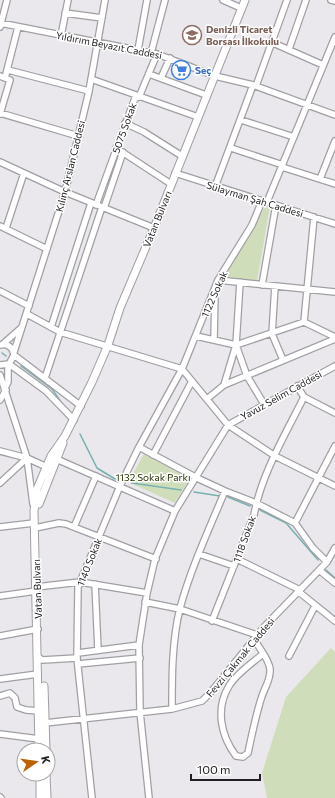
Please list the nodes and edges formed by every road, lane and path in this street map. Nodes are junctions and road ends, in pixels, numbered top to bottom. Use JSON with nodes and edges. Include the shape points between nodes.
{"nodes":[{"id":1,"x":7,"y":0,"type":"edge"},
{"id":2,"x":68,"y":0,"type":"edge"},
{"id":3,"x":105,"y":0,"type":"edge"},
{"id":4,"x":147,"y":0,"type":"edge"},
{"id":5,"x":165,"y":0,"type":"edge"},
{"id":6,"x":223,"y":0,"type":"edge"},
{"id":7,"x":245,"y":0,"type":"edge"},
{"id":8,"x":287,"y":0,"type":"edge"},
{"id":9,"x":306,"y":0,"type":"edge"},
{"id":10,"x":331,"y":0,"type":"edge"},
{"id":11,"x":335,"y":2,"type":"edge"},
{"id":12,"x":241,"y":8,"type":"junction"},
{"id":13,"x":65,"y":13,"type":"junction"},
{"id":14,"x":102,"y":18,"type":"junction"},
{"id":15,"x":0,"y":24,"type":"edge"},
{"id":16,"x":18,"y":27,"type":"junction"},
{"id":17,"x":61,"y":36,"type":"junction"},
{"id":18,"x":335,"y":38,"type":"edge"},
{"id":19,"x":98,"y":42,"type":"junction"},
{"id":20,"x":271,"y":42,"type":"junction"},
{"id":21,"x":289,"y":49,"type":"junction"},
{"id":22,"x":333,"y":49,"type":"edge"},
{"id":23,"x":138,"y":50,"type":"junction"},
{"id":24,"x":154,"y":53,"type":"junction"},
{"id":25,"x":170,"y":58,"type":"junction"},
{"id":26,"x":323,"y":65,"type":"junction"},
{"id":27,"x":8,"y":70,"type":"junction"},
{"id":28,"x":149,"y":74,"type":"junction"},
{"id":29,"x":215,"y":76,"type":"junction"},
{"id":30,"x":5,"y":78,"type":"edge"},
{"id":31,"x":161,"y":78,"type":"junction"},
{"id":32,"x":91,"y":79,"type":"junction"},
{"id":33,"x":254,"y":86,"type":"junction"},
{"id":34,"x":89,"y":91,"type":"junction"},
{"id":35,"x":206,"y":95,"type":"junction"},
{"id":36,"x":139,"y":97,"type":"junction"},
{"id":37,"x":308,"y":104,"type":"junction"},
{"id":38,"x":0,"y":113,"type":"edge"},
{"id":39,"x":335,"y":115,"type":"edge"},
{"id":40,"x":198,"y":118,"type":"junction"},
{"id":41,"x":241,"y":120,"type":"junction"},
{"id":42,"x":125,"y":123,"type":"junction"},
{"id":43,"x":78,"y":136,"type":"junction"},
{"id":44,"x":294,"y":137,"type":"junction"},
{"id":45,"x":335,"y":141,"type":"edge"},
{"id":46,"x":116,"y":148,"type":"junction"},
{"id":47,"x":231,"y":148,"type":"junction"},
{"id":48,"x":123,"y":152,"type":"junction"},
{"id":49,"x":182,"y":156,"type":"junction"},
{"id":50,"x":0,"y":162,"type":"edge"},
{"id":51,"x":282,"y":166,"type":"junction"},
{"id":52,"x":24,"y":173,"type":"junction"},
{"id":53,"x":175,"y":173,"type":"junction"},
{"id":54,"x":320,"y":179,"type":"junction"},
{"id":55,"x":172,"y":184,"type":"junction"},
{"id":56,"x":335,"y":184,"type":"edge"},
{"id":57,"x":215,"y":187,"type":"junction"},
{"id":58,"x":65,"y":192,"type":"junction"},
{"id":59,"x":265,"y":201,"type":"junction"},
{"id":60,"x":276,"y":205,"type":"junction"},
{"id":61,"x":98,"y":206,"type":"junction"},
{"id":62,"x":314,"y":217,"type":"junction"},
{"id":63,"x":335,"y":224,"type":"edge"},
{"id":64,"x":3,"y":227,"type":"edge"},
{"id":65,"x":154,"y":228,"type":"junction"},
{"id":66,"x":47,"y":249,"type":"junction"},
{"id":67,"x":218,"y":280,"type":"junction"},
{"id":68,"x":240,"y":282,"type":"junction"},
{"id":69,"x":262,"y":285,"type":"junction"},
{"id":70,"x":275,"y":286,"type":"junction"},
{"id":71,"x":215,"y":288,"type":"junction"},
{"id":72,"x":307,"y":290,"type":"junction"},
{"id":73,"x":0,"y":291,"type":"edge"},
{"id":74,"x":335,"y":292,"type":"edge"},
{"id":75,"x":29,"y":306,"type":"junction"},
{"id":76,"x":27,"y":314,"type":"junction"},
{"id":77,"x":304,"y":322,"type":"junction"},
{"id":78,"x":51,"y":327,"type":"junction"},
{"id":79,"x":21,"y":328,"type":"junction"},
{"id":80,"x":60,"y":332,"type":"junction"},
{"id":81,"x":272,"y":334,"type":"junction"},
{"id":82,"x":196,"y":336,"type":"junction"},
{"id":83,"x":335,"y":338,"type":"edge"},
{"id":84,"x":214,"y":340,"type":"junction"},
{"id":85,"x":1,"y":344,"type":"edge"},
{"id":86,"x":108,"y":345,"type":"junction"},
{"id":87,"x":236,"y":345,"type":"junction"},
{"id":88,"x":14,"y":353,"type":"junction"},
{"id":89,"x":283,"y":360,"type":"junction"},
{"id":90,"x":10,"y":363,"type":"junction"},
{"id":91,"x":26,"y":364,"type":"junction"},
{"id":92,"x":0,"y":365,"type":"edge"},
{"id":93,"x":335,"y":366,"type":"edge"},
{"id":94,"x":182,"y":369,"type":"junction"},
{"id":95,"x":0,"y":375,"type":"edge"},
{"id":96,"x":247,"y":376,"type":"junction"},
{"id":97,"x":45,"y":378,"type":"junction"},
{"id":98,"x":192,"y":381,"type":"junction"},
{"id":99,"x":224,"y":385,"type":"junction"},
{"id":100,"x":296,"y":386,"type":"junction"},
{"id":101,"x":5,"y":389,"type":"junction"},
{"id":102,"x":304,"y":397,"type":"junction"},
{"id":103,"x":207,"y":399,"type":"junction"},
{"id":104,"x":0,"y":401,"type":"edge"},
{"id":105,"x":9,"y":403,"type":"junction"},
{"id":106,"x":264,"y":404,"type":"junction"},
{"id":107,"x":81,"y":406,"type":"junction"},
{"id":108,"x":335,"y":412,"type":"edge"},
{"id":109,"x":74,"y":420,"type":"junction"},
{"id":110,"x":228,"y":425,"type":"junction"},
{"id":111,"x":65,"y":436,"type":"junction"},
{"id":112,"x":335,"y":446,"type":"edge"},
{"id":113,"x":139,"y":447,"type":"junction"},
{"id":114,"x":0,"y":451,"type":"edge"},
{"id":115,"x":152,"y":455,"type":"junction"},
{"id":116,"x":51,"y":456,"type":"junction"},
{"id":117,"x":275,"y":456,"type":"junction"},
{"id":118,"x":27,"y":458,"type":"junction"},
{"id":119,"x":58,"y":459,"type":"junction"},
{"id":120,"x":50,"y":468,"type":"junction"},
{"id":121,"x":96,"y":476,"type":"junction"},
{"id":122,"x":197,"y":478,"type":"junction"},
{"id":123,"x":318,"y":478,"type":"junction"},
{"id":124,"x":0,"y":482,"type":"edge"},
{"id":125,"x":120,"y":486,"type":"junction"},
{"id":126,"x":335,"y":486,"type":"edge"},
{"id":127,"x":225,"y":491,"type":"junction"},
{"id":128,"x":256,"y":503,"type":"junction"},
{"id":129,"x":34,"y":510,"type":"junction"},
{"id":130,"x":175,"y":511,"type":"junction"},
{"id":131,"x":295,"y":523,"type":"junction"},
{"id":132,"x":36,"y":526,"type":"junction"},
{"id":133,"x":0,"y":527,"type":"edge"},
{"id":134,"x":74,"y":527,"type":"junction"},
{"id":135,"x":100,"y":536,"type":"junction"},
{"id":136,"x":335,"y":548,"type":"edge"},
{"id":137,"x":199,"y":554,"type":"junction"},
{"id":138,"x":156,"y":559,"type":"junction"},
{"id":139,"x":237,"y":560,"type":"junction"},
{"id":140,"x":327,"y":562,"type":"junction"},
{"id":141,"x":234,"y":566,"type":"junction"},
{"id":142,"x":319,"y":570,"type":"junction"},
{"id":143,"x":80,"y":582,"type":"junction"},
{"id":144,"x":335,"y":583,"type":"edge"},
{"id":145,"x":95,"y":584,"type":"junction"},
{"id":146,"x":38,"y":589,"type":"junction"},
{"id":147,"x":299,"y":591,"type":"junction"},
{"id":148,"x":147,"y":593,"type":"junction"},
{"id":149,"x":0,"y":596,"type":"edge"},
{"id":150,"x":146,"y":602,"type":"junction"},
{"id":151,"x":315,"y":606,"type":"junction"},
{"id":152,"x":180,"y":610,"type":"junction"},
{"id":153,"x":212,"y":621,"type":"junction"},
{"id":154,"x":335,"y":621,"type":"edge"},
{"id":155,"x":38,"y":629,"type":"junction"},
{"id":156,"x":0,"y":636,"type":"edge"},
{"id":157,"x":255,"y":637,"type":"junction"},
{"id":158,"x":139,"y":645,"type":"junction"},
{"id":159,"x":98,"y":650,"type":"junction"},
{"id":160,"x":262,"y":654,"type":"junction"},
{"id":161,"x":289,"y":656,"type":"dead end"},
{"id":162,"x":78,"y":658,"type":"junction"},
{"id":163,"x":140,"y":658,"type":"junction"},
{"id":164,"x":40,"y":659,"type":"junction"},
{"id":165,"x":38,"y":674,"type":"junction"},
{"id":166,"x":0,"y":679,"type":"edge"},
{"id":167,"x":0,"y":696,"type":"edge"},
{"id":168,"x":172,"y":709,"type":"junction"},
{"id":169,"x":40,"y":711,"type":"junction"},
{"id":170,"x":140,"y":712,"type":"junction"},
{"id":171,"x":83,"y":719,"type":"junction"},
{"id":172,"x":43,"y":722,"type":"junction"},
{"id":173,"x":0,"y":732,"type":"edge"},
{"id":174,"x":39,"y":739,"type":"joint"},
{"id":175,"x":45,"y":742,"type":"edge"},
{"id":176,"x":40,"y":782,"type":"edge"},
{"id":177,"x":46,"y":782,"type":"edge"},
{"id":178,"x":40,"y":798,"type":"edge"},
{"id":179,"x":47,"y":798,"type":"edge"},
{"id":180,"x":92,"y":798,"type":"edge"},
{"id":181,"x":149,"y":798,"type":"edge"}],
"edges":[{"from":1,"to":15,"type":"street"},
{"from":2,"to":13,"type":"street"},
{"from":3,"to":14,"type":"street","name":"Kılınç Arslan Caddesi"},
{"from":4,"to":23,"type":"street"},
{"from":5,"to":24,"type":"street","name":"5075 Sokak"},
{"from":6,"to":12,"type":"street"},
{"from":7,"to":12,"type":"main road","name":"Vatan Bulvarı"},
{"from":8,"to":20,"type":"street"},
{"from":9,"to":21,"type":"street"},
{"from":10,"to":11,"type":"street"},
{"from":12,"to":29,"type":"main road","name":"Vatan Bulvarı"},
{"from":13,"to":14,"type":"street"},
{"from":13,"to":17,"type":"street"},
{"from":14,"to":19,"type":"street","name":"Kılınç Arslan Caddesi"},
{"from":15,"to":16,"type":"street","name":"Yıldırım Beyazıt Caddesi"},
{"from":16,"to":17,"type":"street","name":"Yıldırım Beyazıt Caddesi"},
{"from":16,"to":27,"type":"street"},
{"from":17,"to":19,"type":"street","name":"Yıldırım Beyazıt Caddesi"},
{"from":18,"to":22,"type":"street","name":"1122 Sokak"},
{"from":19,"to":23,"type":"street","name":"Yıldırım Beyazıt Caddesi"},
{"from":19,"to":32,"type":"street","name":"Kılınç Arslan Caddesi"},
{"from":20,"to":21,"type":"street"},
{"from":20,"to":33,"type":"street"},
{"from":21,"to":26,"type":"street"},
{"from":22,"to":26,"type":"street","name":"1122 Sokak"},
{"from":23,"to":24,"type":"street","name":"Yıldırım Beyazıt Caddesi"},
{"from":24,"to":25,"type":"street","name":"Yıldırım Beyazıt Caddesi"},
{"from":24,"to":28,"type":"street","name":"5075 Sokak"},
{"from":25,"to":29,"type":"street","name":"Yıldırım Beyazıt Caddesi"},
{"from":25,"to":31,"type":"street"},
{"from":26,"to":37,"type":"street","name":"1122 Sokak"},
{"from":27,"to":30,"type":"street"},
{"from":27,"to":34,"type":"street"},
{"from":28,"to":31,"type":"street"},
{"from":28,"to":36,"type":"street","name":"5075 Sokak"},
{"from":29,"to":33,"type":"street","name":"Yıldırım Beyazıt Caddesi"},
{"from":29,"to":35,"type":"main road","name":"Vatan Bulvarı"},
{"from":30,"to":38,"type":"street"},
{"from":31,"to":35,"type":"street"},
{"from":32,"to":34,"type":"street","name":"Kılınç Arslan Caddesi"},
{"from":32,"to":36,"type":"street"},
{"from":33,"to":37,"type":"street","name":"Yıldırım Beyazıt Caddesi"},
{"from":33,"to":41,"type":"street"},
{"from":34,"to":43,"type":"street","name":"Kılınç Arslan Caddesi"},
{"from":35,"to":40,"type":"main road","name":"Vatan Bulvarı"},
{"from":36,"to":40,"type":"street"},
{"from":36,"to":42,"type":"street","name":"5075 Sokak","via":[[135,98]]},
{"from":37,"to":39,"type":"street","name":"Yıldırım Beyazıt Caddesi"},
{"from":37,"to":44,"type":"street","name":"1122 Sokak"},
{"from":38,"to":43,"type":"street"},
{"from":40,"to":49,"type":"main road","name":"Vatan Bulvarı"},
{"from":41,"to":44,"type":"street"},
{"from":41,"to":47,"type":"street"},
{"from":42,"to":46,"type":"street","name":"5075 Sokak"},
{"from":42,"to":49,"type":"street"},
{"from":43,"to":58,"type":"street","name":"Kılınç Arslan Caddesi"},
{"from":44,"to":51,"type":"street","name":"1122 Sokak"},
{"from":45,"to":54,"type":"street"},
{"from":46,"to":48,"type":"street"},
{"from":46,"to":61,"type":"street","name":"5075 Sokak"},
{"from":47,"to":51,"type":"street"},
{"from":47,"to":57,"type":"street"},
{"from":48,"to":55,"type":"street"},
{"from":48,"to":61,"type":"street"},
{"from":49,"to":53,"type":"main road","name":"Vatan Bulvarı"},
{"from":50,"to":52,"type":"street"},
{"from":51,"to":54,"type":"street"},
{"from":51,"to":59,"type":"street","name":"1122 Sokak"},
{"from":52,"to":58,"type":"street"},
{"from":52,"to":64,"type":"street"},
{"from":53,"to":55,"type":"main road","name":"Vatan Bulvarı"},
{"from":53,"to":57,"type":"street","name":"Sülayman Şah Caddesi"},
{"from":54,"to":56,"type":"street"},
{"from":55,"to":65,"type":"main road","name":"Vatan Bulvarı"},
{"from":57,"to":59,"type":"street","name":"Sülayman Şah Caddesi"},
{"from":58,"to":61,"type":"street"},
{"from":58,"to":66,"type":"street","name":"Kılınç Arslan Caddesi"},
{"from":59,"to":60,"type":"street","name":"Sülayman Şah Caddesi"},
{"from":59,"to":67,"type":"street","name":"1122 Sokak"},
{"from":60,"to":62,"type":"street","name":"Sülayman Şah Caddesi"},
{"from":60,"to":69,"type":"street"},
{"from":61,"to":65,"type":"street"},
{"from":61,"to":78,"type":"street"},
{"from":61,"to":80,"type":"street"},
{"from":62,"to":63,"type":"street","name":"Sülayman Şah Caddesi"},
{"from":62,"to":72,"type":"street"},
{"from":64,"to":66,"type":"street"},
{"from":65,"to":86,"type":"main road","name":"Vatan Bulvarı","via":[[120,308]]},
{"from":66,"to":75,"type":"street","name":"Kılınç Arslan Caddesi"},
{"from":67,"to":68,"type":"street"},
{"from":67,"to":71,"type":"street","name":"1122 Sokak"},
{"from":68,"to":69,"type":"street"},
{"from":68,"to":87,"type":"street"},
{"from":69,"to":70,"type":"street"},
{"from":70,"to":72,"type":"street"},
{"from":70,"to":81,"type":"street"},
{"from":71,"to":82,"type":"street","name":"1122 Sokak"},
{"from":71,"to":84,"type":"street"},
{"from":72,"to":74,"type":"street"},
{"from":72,"to":77,"type":"street"},
{"from":73,"to":75,"type":"street"},
{"from":75,"to":76,"type":"street","name":"Kılınç Arslan Caddesi"},
{"from":76,"to":78,"type":"street"},
{"from":76,"to":79,"type":"street","name":"Kılınç Arslan Caddesi"},
{"from":77,"to":81,"type":"street"},
{"from":77,"to":83,"type":"street"},
{"from":78,"to":80,"type":"street"},
{"from":79,"to":85,"type":"street","name":"Kılınç Arslan Caddesi"},
{"from":79,"to":88,"type":"street","name":"Kılınç Arslan Caddesi"},
{"from":80,"to":86,"type":"street"},
{"from":80,"to":97,"type":"street"},
{"from":81,"to":87,"type":"street"},
{"from":81,"to":89,"type":"street"},
{"from":82,"to":84,"type":"street"},
{"from":82,"to":94,"type":"street","name":"1122 Sokak"},
{"from":83,"to":89,"type":"street"},
{"from":84,"to":87,"type":"street"},
{"from":85,"to":88,"type":"street","via":[[11,347]]},
{"from":86,"to":94,"type":"street"},
{"from":86,"to":107,"type":"main road","name":"Vatan Bulvarı"},
{"from":87,"to":96,"type":"street"},
{"from":87,"to":99,"type":"street"},
{"from":88,"to":90,"type":"street","name":"Kılınç Arslan Caddesi"},
{"from":88,"to":91,"type":"street"},
{"from":89,"to":96,"type":"street"},
{"from":90,"to":91,"type":"street"},
{"from":90,"to":92,"type":"street"},
{"from":90,"to":101,"type":"street"},
{"from":90,"to":109,"type":"street","via":[[46,391]]},
{"from":91,"to":97,"type":"street"},
{"from":93,"to":100,"type":"street","name":"Yavuz Selim Caddesi"},
{"from":94,"to":98,"type":"street"},
{"from":94,"to":113,"type":"street","name":"1140 Sokak"},
{"from":95,"to":101,"type":"street"},
{"from":96,"to":99,"type":"street"},
{"from":96,"to":106,"type":"street"},
{"from":97,"to":107,"type":"street"},
{"from":98,"to":103,"type":"street"},
{"from":98,"to":115,"type":"street"},
{"from":99,"to":103,"type":"street"},
{"from":100,"to":102,"type":"street"},
{"from":100,"to":106,"type":"street","name":"Yavuz Selim Caddesi"},
{"from":101,"to":104,"type":"street"},
{"from":101,"to":105,"type":"street"},
{"from":102,"to":108,"type":"street"},
{"from":102,"to":117,"type":"street","name":"1118 Sokak"},
{"from":103,"to":110,"type":"street"},
{"from":104,"to":105,"type":"street"},
{"from":105,"to":118,"type":"street"},
{"from":106,"to":110,"type":"street","name":"Yavuz Selim Caddesi"},
{"from":107,"to":109,"type":"main road","name":"Vatan Bulvarı"},
{"from":109,"to":111,"type":"main road","name":"Vatan Bulvarı"},
{"from":110,"to":117,"type":"street"},
{"from":110,"to":122,"type":"street"},
{"from":111,"to":116,"type":"main road","name":"Vatan Bulvarı"},
{"from":111,"to":119,"type":"main road","name":"Vatan Bulvarı"},
{"from":112,"to":123,"type":"street"},
{"from":113,"to":115,"type":"street"},
{"from":113,"to":125,"type":"street","name":"1140 Sokak"},
{"from":114,"to":118,"type":"street"},
{"from":115,"to":122,"type":"street"},
{"from":116,"to":119,"type":"street"},
{"from":116,"to":120,"type":"main road","name":"Vatan Bulvarı"},
{"from":117,"to":123,"type":"street"},
{"from":117,"to":128,"type":"street","name":"1118 Sokak"},
{"from":118,"to":120,"type":"street"},
{"from":118,"to":124,"type":"street"},
{"from":118,"to":129,"type":"street"},
{"from":119,"to":120,"type":"main road","name":"Vatan Bulvarı"},
{"from":119,"to":121,"type":"street"},
{"from":120,"to":129,"type":"main road","name":"Vatan Bulvarı","via":[[37,489]]},
{"from":120,"to":132,"type":"main road","name":"Vatan Bulvarı","via":[[39,502]]},
{"from":121,"to":125,"type":"street"},
{"from":121,"to":134,"type":"street"},
{"from":122,"to":127,"type":"street"},
{"from":122,"to":130,"type":"street"},
{"from":123,"to":126,"type":"street"},
{"from":123,"to":131,"type":"street"},
{"from":125,"to":130,"type":"street"},
{"from":125,"to":135,"type":"street","name":"1140 Sokak"},
{"from":127,"to":128,"type":"street"},
{"from":127,"to":137,"type":"street"},
{"from":128,"to":131,"type":"street"},
{"from":128,"to":139,"type":"street","name":"1118 Sokak"},
{"from":129,"to":132,"type":"main road","name":"Vatan Bulvarı"},
{"from":130,"to":138,"type":"street"},
{"from":131,"to":140,"type":"street"},
{"from":132,"to":133,"type":"street"},
{"from":132,"to":134,"type":"street","via":[[59,523]]},
{"from":132,"to":146,"type":"main road","name":"Vatan Bulvarı"},
{"from":134,"to":135,"type":"street"},
{"from":135,"to":138,"type":"street"},
{"from":135,"to":143,"type":"street","name":"1140 Sokak"},
{"from":136,"to":140,"type":"street","name":"Fevzi Çakmak Caddesi"},
{"from":137,"to":141,"type":"street"},
{"from":137,"to":152,"type":"street"},
{"from":138,"to":148,"type":"street"},
{"from":139,"to":141,"type":"street","name":"1118 Sokak"},
{"from":139,"to":147,"type":"street"},
{"from":140,"to":142,"type":"street","name":"Fevzi Çakmak Caddesi"},
{"from":141,"to":153,"type":"street","name":"1118 Sokak"},
{"from":142,"to":144,"type":"street"},
{"from":142,"to":147,"type":"street","name":"Fevzi Çakmak Caddesi"},
{"from":143,"to":145,"type":"street"},
{"from":143,"to":146,"type":"street"},
{"from":143,"to":162,"type":"street","name":"1140 Sokak"},
{"from":145,"to":148,"type":"street"},
{"from":145,"to":159,"type":"street"},
{"from":146,"to":149,"type":"street"},
{"from":146,"to":155,"type":"main road","name":"Vatan Bulvarı"},
{"from":146,"to":164,"type":"main road","name":"Vatan Bulvarı"},
{"from":147,"to":151,"type":"street"},
{"from":147,"to":157,"type":"street","name":"Fevzi Çakmak Caddesi"},
{"from":148,"to":150,"type":"street"},
{"from":150,"to":152,"type":"street"},
{"from":150,"to":158,"type":"street"},
{"from":151,"to":154,"type":"street"},
{"from":151,"to":161,"type":"street"},
{"from":152,"to":153,"type":"street"},
{"from":152,"to":168,"type":"street","via":[[172,660]]},
{"from":153,"to":157,"type":"street"},
{"from":155,"to":156,"type":"street"},
{"from":155,"to":164,"type":"main road","name":"Vatan Bulvarı"},
{"from":157,"to":160,"type":"street"},
{"from":157,"to":168,"type":"street","name":"Fevzi Çakmak Caddesi","via":[[202,701]]},
{"from":158,"to":159,"type":"street"},
{"from":158,"to":163,"type":"street"},
{"from":159,"to":162,"type":"street"},
{"from":160,"to":160,"type":"street","via":[[270,669],[269,679],[262,695],[248,753],[243,757],[236,756],[223,731],[221,710],[224,698],[229,685]]},
{"from":162,"to":163,"type":"street"},
{"from":162,"to":164,"type":"street"},
{"from":162,"to":171,"type":"street","name":"1140 Sokak"},
{"from":163,"to":170,"type":"street"},
{"from":164,"to":165,"type":"main road","name":"Vatan Bulvarı"},
{"from":164,"to":172,"type":"main road","name":"Vatan Bulvarı"},
{"from":165,"to":166,"type":"street"},
{"from":165,"to":169,"type":"main road","name":"Vatan Bulvarı"},
{"from":167,"to":169,"type":"street","via":[[10,693],[15,698],[17,706]]},
{"from":168,"to":170,"type":"street","name":"Fevzi Çakmak Caddesi"},
{"from":169,"to":172,"type":"main road","name":"Vatan Bulvarı"},
{"from":170,"to":171,"type":"street","name":"Fevzi Çakmak Caddesi"},
{"from":170,"to":181,"type":"street"},
{"from":171,"to":172,"type":"street","name":"Fevzi Çakmak Caddesi"},
{"from":171,"to":180,"type":"street","name":"1140 Sokak"},
{"from":172,"to":174,"type":"main road","name":"Vatan Bulvarı"},
{"from":172,"to":175,"type":"main road","name":"Vatan Bulvarı"},
{"from":173,"to":174,"type":"street"},
{"from":176,"to":178,"type":"main road"},
{"from":177,"to":179,"type":"main road"}]}
